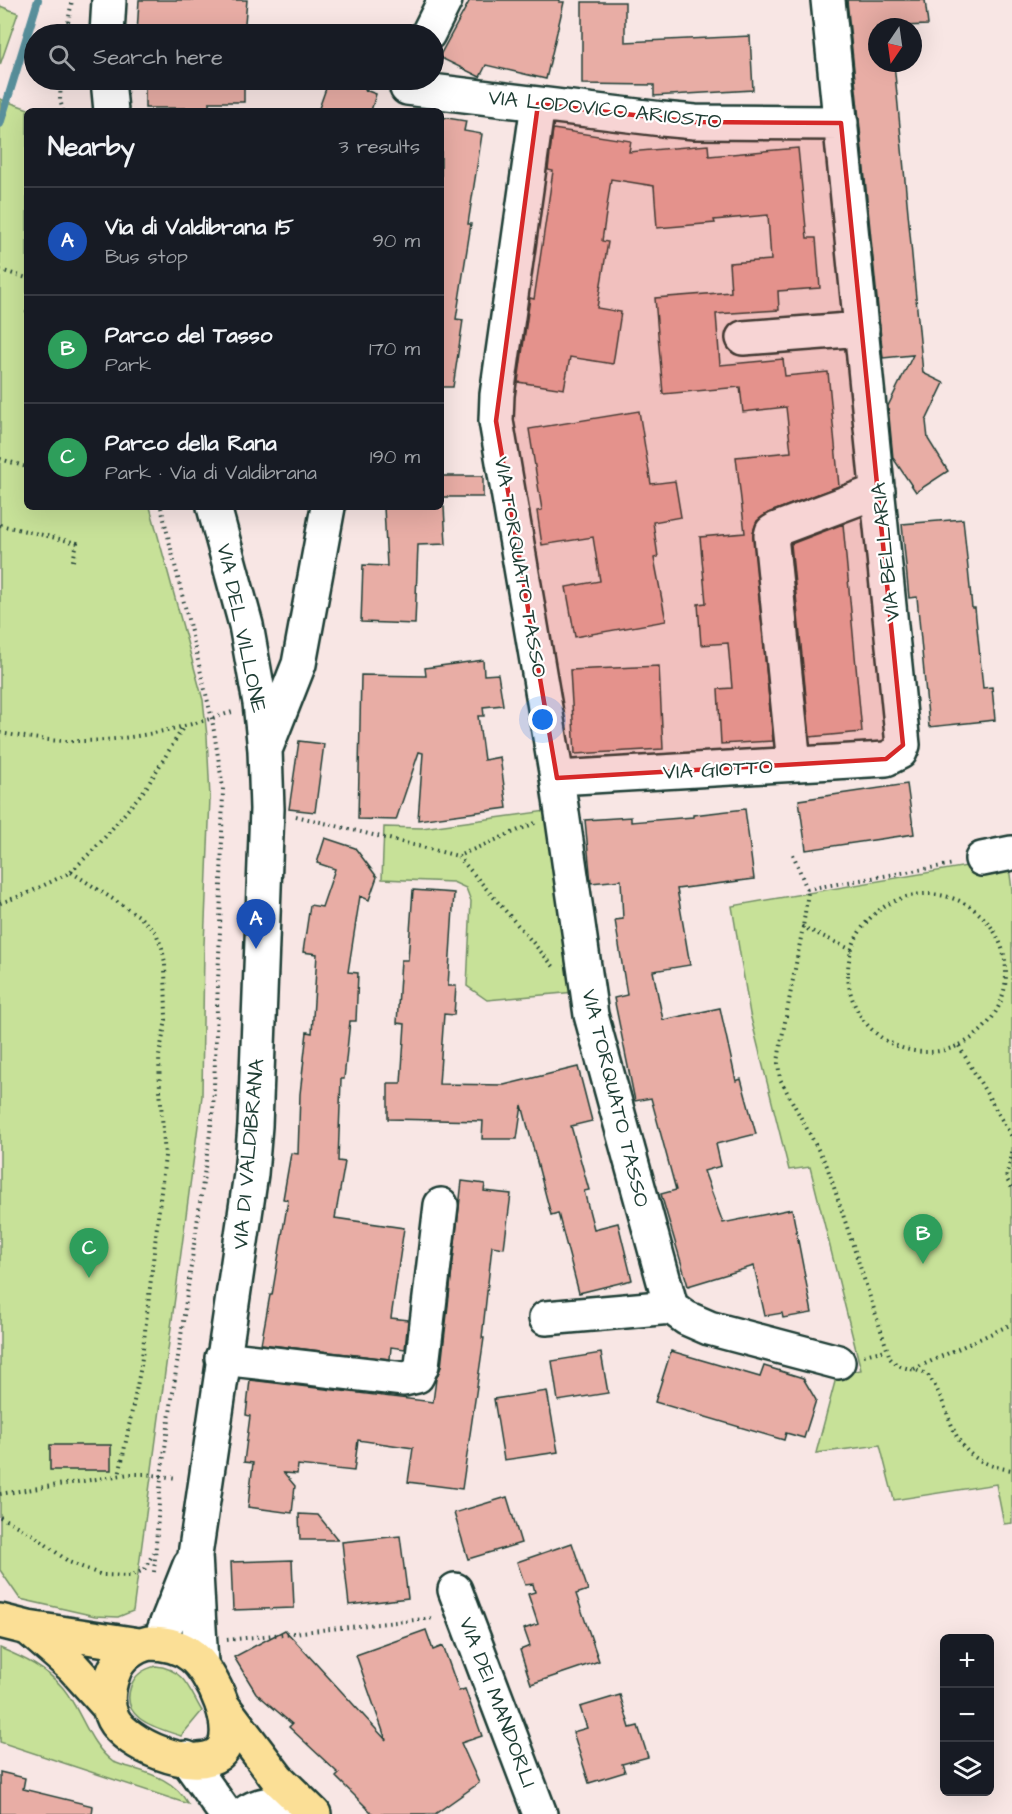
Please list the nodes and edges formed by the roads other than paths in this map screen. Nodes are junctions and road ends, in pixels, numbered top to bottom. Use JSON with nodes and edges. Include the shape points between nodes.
{"nodes":[{"id":1,"x":109,"y":0,"type":"edge"},
{"id":2,"x":444,"y":0,"type":"edge"},
{"id":3,"x":828,"y":0,"type":"edge"},
{"id":4,"x":108,"y":24,"type":"edge"},
{"id":5,"x":433,"y":24,"type":"edge"},
{"id":6,"x":109,"y":90,"type":"edge"},
{"id":7,"x":406,"y":93,"type":"edge"},
{"id":8,"x":537,"y":104,"type":"junction"},
{"id":9,"x":111,"y":108,"type":"edge"},
{"id":10,"x":840,"y":123,"type":"junction"},
{"id":11,"x":862,"y":329,"type":"junction"},
{"id":12,"x":743,"y":338,"type":"dead end"},
{"id":13,"x":878,"y":490,"type":"junction"},
{"id":14,"x":215,"y":510,"type":"edge"},
{"id":15,"x":327,"y":510,"type":"edge"},
{"id":16,"x":265,"y":750,"type":"junction"},
{"id":17,"x":879,"y":759,"type":"joint"},
{"id":18,"x":794,"y":764,"type":"junction"},
{"id":19,"x":557,"y":778,"type":"junction"},
{"id":20,"x":441,"y":1205,"type":"dead end"},
{"id":21,"x":671,"y":1307,"type":"junction"},
{"id":22,"x":546,"y":1318,"type":"dead end"},
{"id":23,"x":222,"y":1358,"type":"junction"},
{"id":24,"x":838,"y":1362,"type":"dead end"},
{"id":25,"x":195,"y":1555,"type":"junction"},
{"id":26,"x":460,"y":1602,"type":"road end"},
{"id":27,"x":14,"y":1624,"type":"edge"},
{"id":28,"x":149,"y":1644,"type":"junction"},
{"id":29,"x":201,"y":1665,"type":"junction"},
{"id":30,"x":222,"y":1705,"type":"junction"},
{"id":31,"x":108,"y":1706,"type":"junction"},
{"id":32,"x":206,"y":1756,"type":"junction"},
{"id":33,"x":277,"y":1778,"type":"junction"},
{"id":34,"x":309,"y":1810,"type":"edge"},
{"id":35,"x":230,"y":1813,"type":"edge"},
{"id":36,"x":540,"y":1814,"type":"edge"}],
"edges":[{"from":1,"to":4,"type":"street"},
{"from":2,"to":5,"type":"street"},
{"from":3,"to":10,"type":"street","name":"VIA BELLARIA"},
{"from":6,"to":9,"type":"street"},
{"from":7,"to":8,"type":"street","name":"VIA LODOVICO ARIOSTO"},
{"from":8,"to":10,"type":"street","name":"VIA LODOVICO ARIOSTO","via":[[695,122]]},
{"from":8,"to":19,"type":"street","name":"VIA TORQUATO TASSO","via":[[496,421]]},
{"from":10,"to":11,"type":"street","name":"VIA BELLARIA"},
{"from":11,"to":12,"type":"street"},
{"from":11,"to":13,"type":"street","name":"VIA BELLARIA"},
{"from":13,"to":17,"type":"street","name":"VIA BELLARIA","via":[[903,737],[900,752]]},
{"from":13,"to":18,"type":"street","via":[[772,531]]},
{"from":14,"to":16,"type":"street","name":"VIA DEL VILLONE","via":[[246,626]]},
{"from":15,"to":16,"type":"street","via":[[299,664]]},
{"from":16,"to":23,"type":"street","name":"VIA DI VALDIBRANA","via":[[267,809],[255,1126],[244,1226]]},
{"from":17,"to":18,"type":"street","name":"VIA GIOTTO"},
{"from":18,"to":19,"type":"street","name":"VIA GIOTTO"},
{"from":19,"to":21,"type":"street","name":"VIA TORQUATO TASSO","via":[[591,1015]]},
{"from":20,"to":23,"type":"street","via":[[422,1365],[417,1376],[404,1379]]},
{"from":21,"to":22,"type":"street"},
{"from":21,"to":24,"type":"street","via":[[709,1328]]},
{"from":23,"to":25,"type":"street","name":"VIA DI VALDIBRANA"},
{"from":25,"to":28,"type":"street","name":"VIA DI VALDIBRANA"},
{"from":25,"to":29,"type":"street","name":"VIA DI VALDIBRANA"},
{"from":26,"to":36,"type":"street","name":"VIA DEI MANDORLI"},
{"from":27,"to":28,"type":"main road"},
{"from":27,"to":31,"type":"main road","via":[[73,1667]]},
{"from":28,"to":29,"type":"main road","via":[[183,1650]]},
{"from":28,"to":31,"type":"main road","via":[[125,1656],[114,1671]]},
{"from":29,"to":30,"type":"main road"},
{"from":30,"to":32,"type":"main road","via":[[224,1746]]},
{"from":30,"to":33,"type":"main road"},
{"from":31,"to":32,"type":"main road","via":[[117,1726],[132,1739],[154,1750]]},
{"from":32,"to":33,"type":"main road"},
{"from":32,"to":35,"type":"street"},
{"from":33,"to":34,"type":"main road"},
{"from":34,"to":35,"type":"street","via":[[267,1804]]}]}
